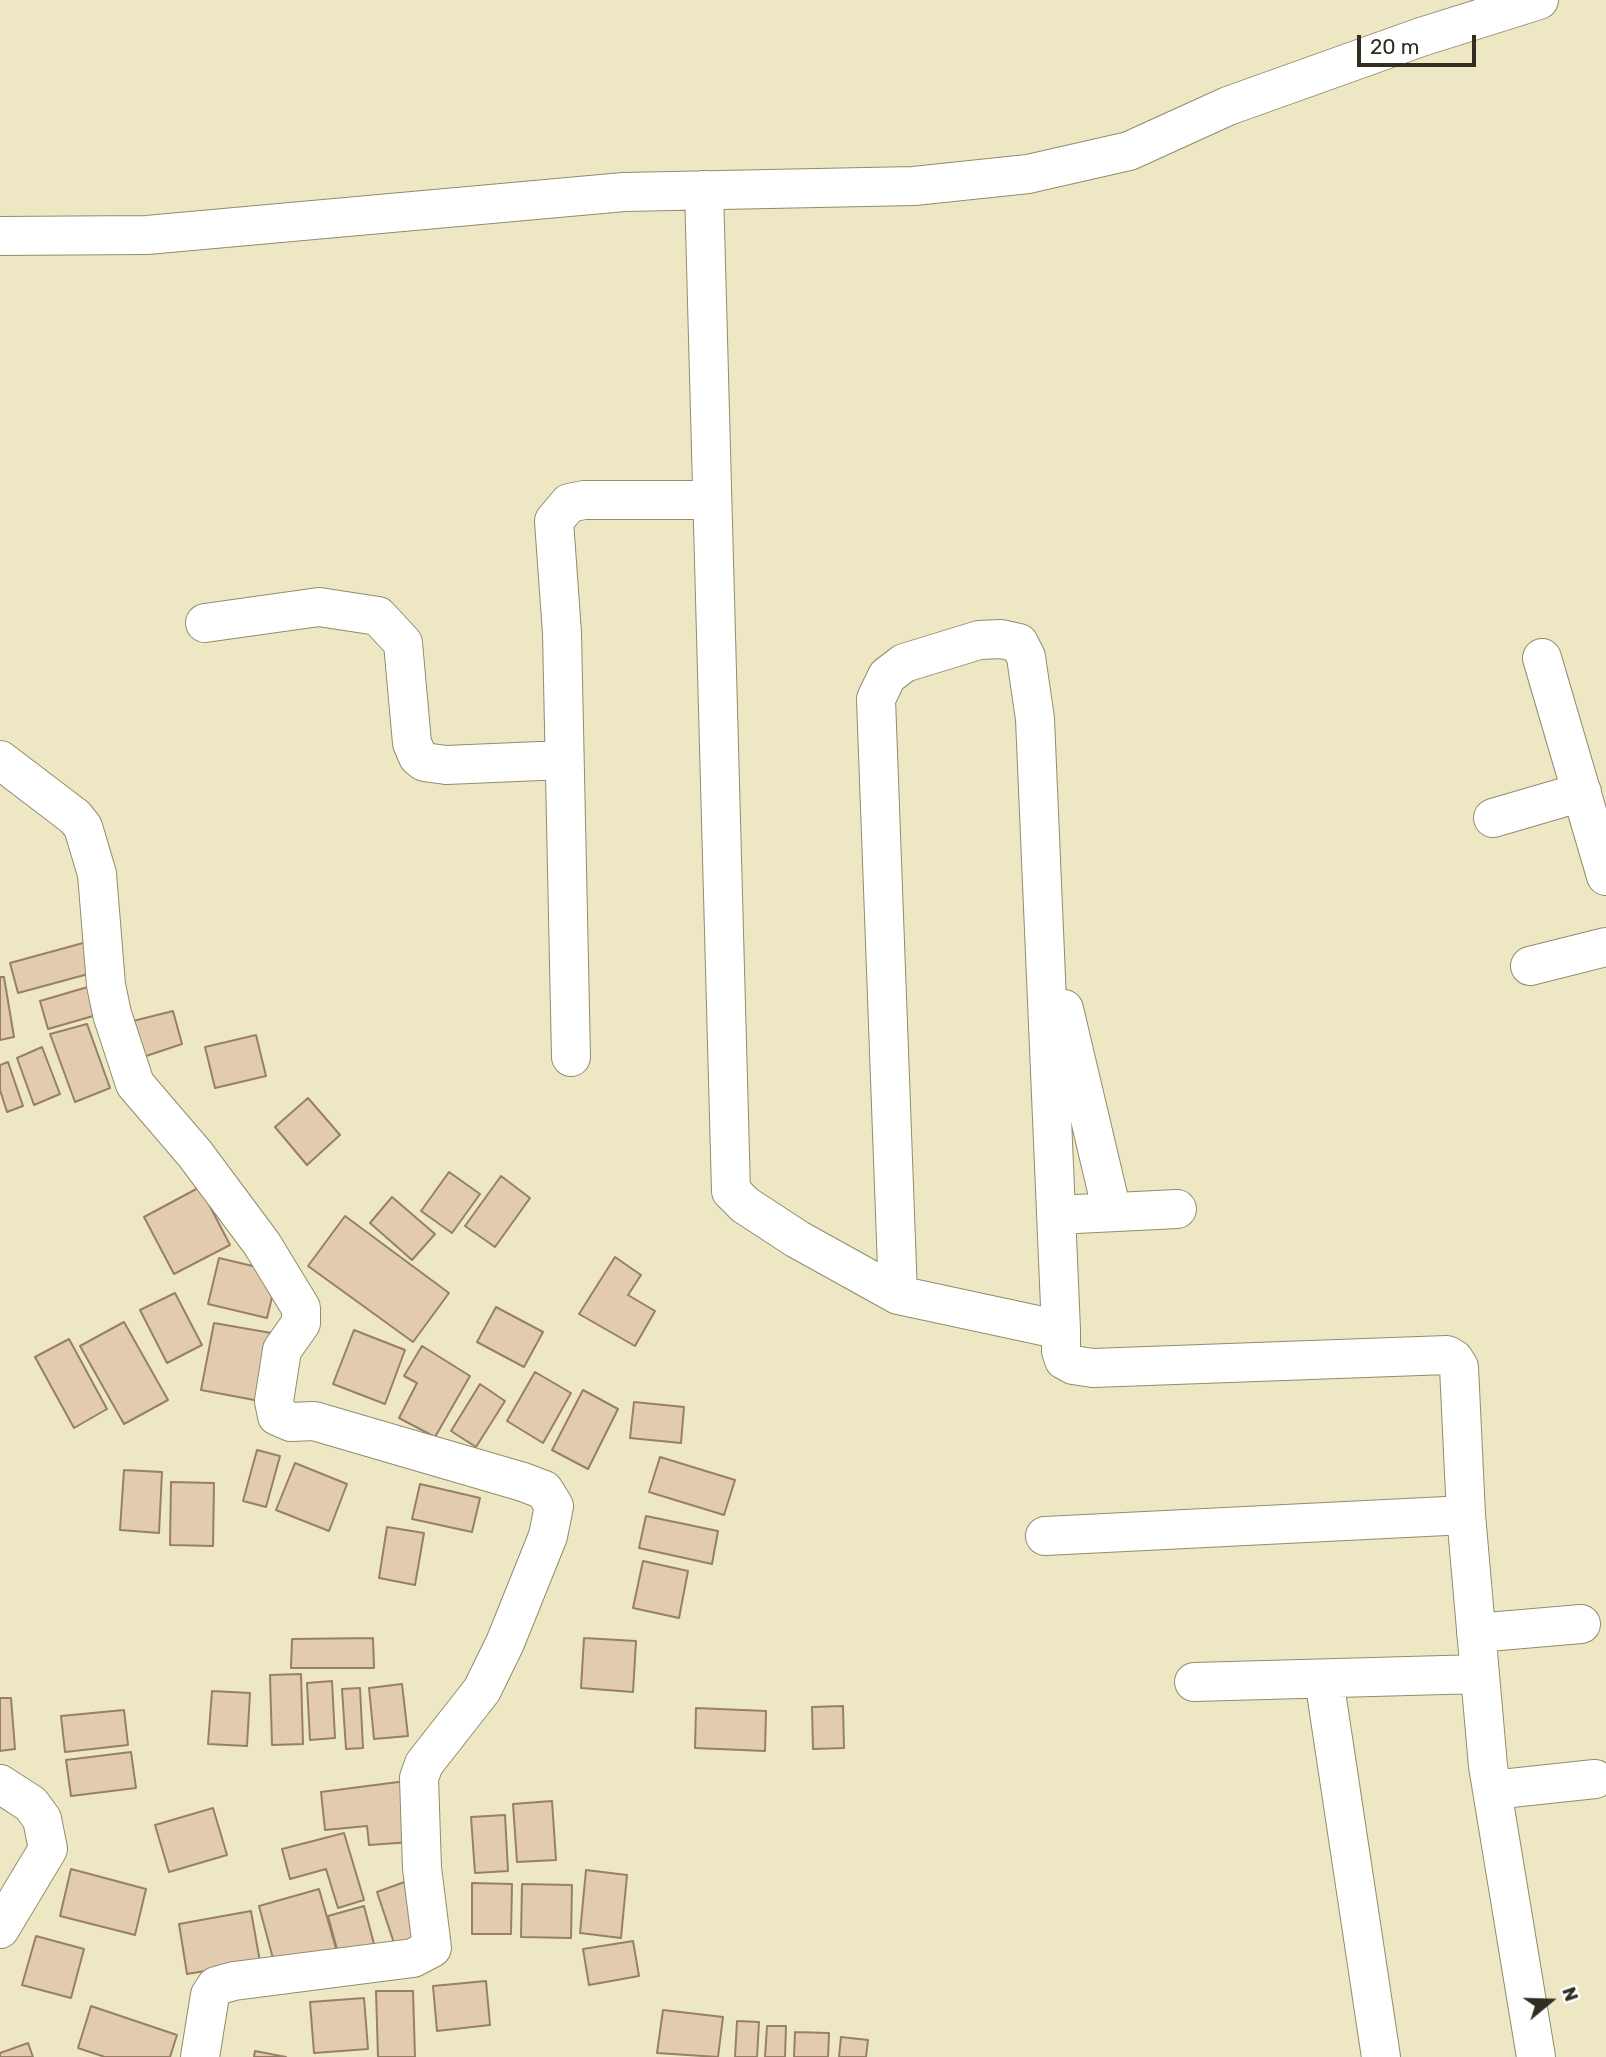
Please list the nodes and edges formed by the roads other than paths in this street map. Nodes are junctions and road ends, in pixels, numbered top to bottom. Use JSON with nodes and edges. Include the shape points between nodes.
{"nodes":[{"id":1,"x":1539,"y":0,"type":"edge"},
{"id":2,"x":704,"y":190,"type":"junction"},
{"id":3,"x":0,"y":236,"type":"edge"},
{"id":4,"x":712,"y":500,"type":"junction"},
{"id":5,"x":205,"y":624,"type":"dead end"},
{"id":6,"x":1542,"y":658,"type":"dead end"},
{"id":7,"x":0,"y":760,"type":"edge"},
{"id":8,"x":564,"y":760,"type":"junction"},
{"id":9,"x":1582,"y":792,"type":"junction"},
{"id":10,"x":1493,"y":818,"type":"dead end"},
{"id":11,"x":1606,"y":876,"type":"edge"},
{"id":12,"x":1043,"y":918,"type":"junction"},
{"id":13,"x":1606,"y":947,"type":"edge"},
{"id":14,"x":1530,"y":966,"type":"dead end"},
{"id":15,"x":571,"y":1057,"type":"dead end"},
{"id":16,"x":1177,"y":1209,"type":"dead end"},
{"id":17,"x":1112,"y":1212,"type":"junction"},
{"id":18,"x":1056,"y":1215,"type":"junction"},
{"id":19,"x":898,"y":1295,"type":"junction"},
{"id":20,"x":1061,"y":1330,"type":"junction"},
{"id":21,"x":1466,"y":1515,"type":"junction"},
{"id":22,"x":1045,"y":1536,"type":"dead end"},
{"id":23,"x":1581,"y":1623,"type":"dead end"},
{"id":24,"x":1476,"y":1633,"type":"junction"},
{"id":25,"x":1480,"y":1674,"type":"junction"},
{"id":26,"x":1324,"y":1679,"type":"junction"},
{"id":27,"x":1194,"y":1682,"type":"dead end"},
{"id":28,"x":1595,"y":1779,"type":"dead end"},
{"id":29,"x":0,"y":1784,"type":"edge"},
{"id":30,"x":1492,"y":1790,"type":"junction"},
{"id":31,"x":0,"y":1929,"type":"edge"},
{"id":32,"x":200,"y":2057,"type":"edge"},
{"id":33,"x":1381,"y":2057,"type":"edge"},
{"id":34,"x":1536,"y":2057,"type":"edge"}],
"edges":[{"from":1,"to":2,"type":"street","via":[[1228,106],[1129,151],[1028,174],[914,186]]},
{"from":2,"to":3,"type":"street","via":[[624,192],[147,236]]},
{"from":2,"to":4,"type":"street"},
{"from":4,"to":8,"type":"street","via":[[584,500],[569,503],[559,512],[554,521]]},
{"from":4,"to":19,"type":"street","via":[[731,1191],[797,1239]]},
{"from":5,"to":8,"type":"street","via":[[319,607],[378,615],[403,643],[412,743],[424,762]]},
{"from":6,"to":9,"type":"street"},
{"from":7,"to":32,"type":"street","via":[[83,827],[97,874],[112,1014],[135,1084],[262,1244],[301,1308],[301,1323],[282,1350],[276,1416],[291,1422],[314,1421],[523,1482],[544,1490],[554,1506],[548,1535],[482,1690],[431,1755],[419,1778],[422,1868],[432,1948],[413,1958],[216,1986],[210,1996]]},
{"from":8,"to":15,"type":"street"},
{"from":9,"to":10,"type":"street"},
{"from":9,"to":11,"type":"street"},
{"from":12,"to":17,"type":"street"},
{"from":12,"to":18,"type":"street"},
{"from":12,"to":19,"type":"street","via":[[1035,719],[1026,657],[1019,643],[979,640],[904,663],[887,676],[876,699]]},
{"from":13,"to":14,"type":"street"},
{"from":16,"to":17,"type":"street"},
{"from":17,"to":18,"type":"street"},
{"from":18,"to":20,"type":"street"},
{"from":19,"to":20,"type":"street"},
{"from":20,"to":21,"type":"street","via":[[1064,1360],[1093,1368],[1447,1355],[1459,1367]]},
{"from":21,"to":22,"type":"street"},
{"from":21,"to":24,"type":"street"},
{"from":23,"to":24,"type":"street"},
{"from":24,"to":25,"type":"street"},
{"from":25,"to":26,"type":"street"},
{"from":25,"to":30,"type":"street"},
{"from":26,"to":27,"type":"street"},
{"from":26,"to":33,"type":"street"},
{"from":28,"to":30,"type":"street"},
{"from":29,"to":31,"type":"street","via":[[31,1804],[42,1819],[48,1849]]},
{"from":30,"to":34,"type":"street"}]}
